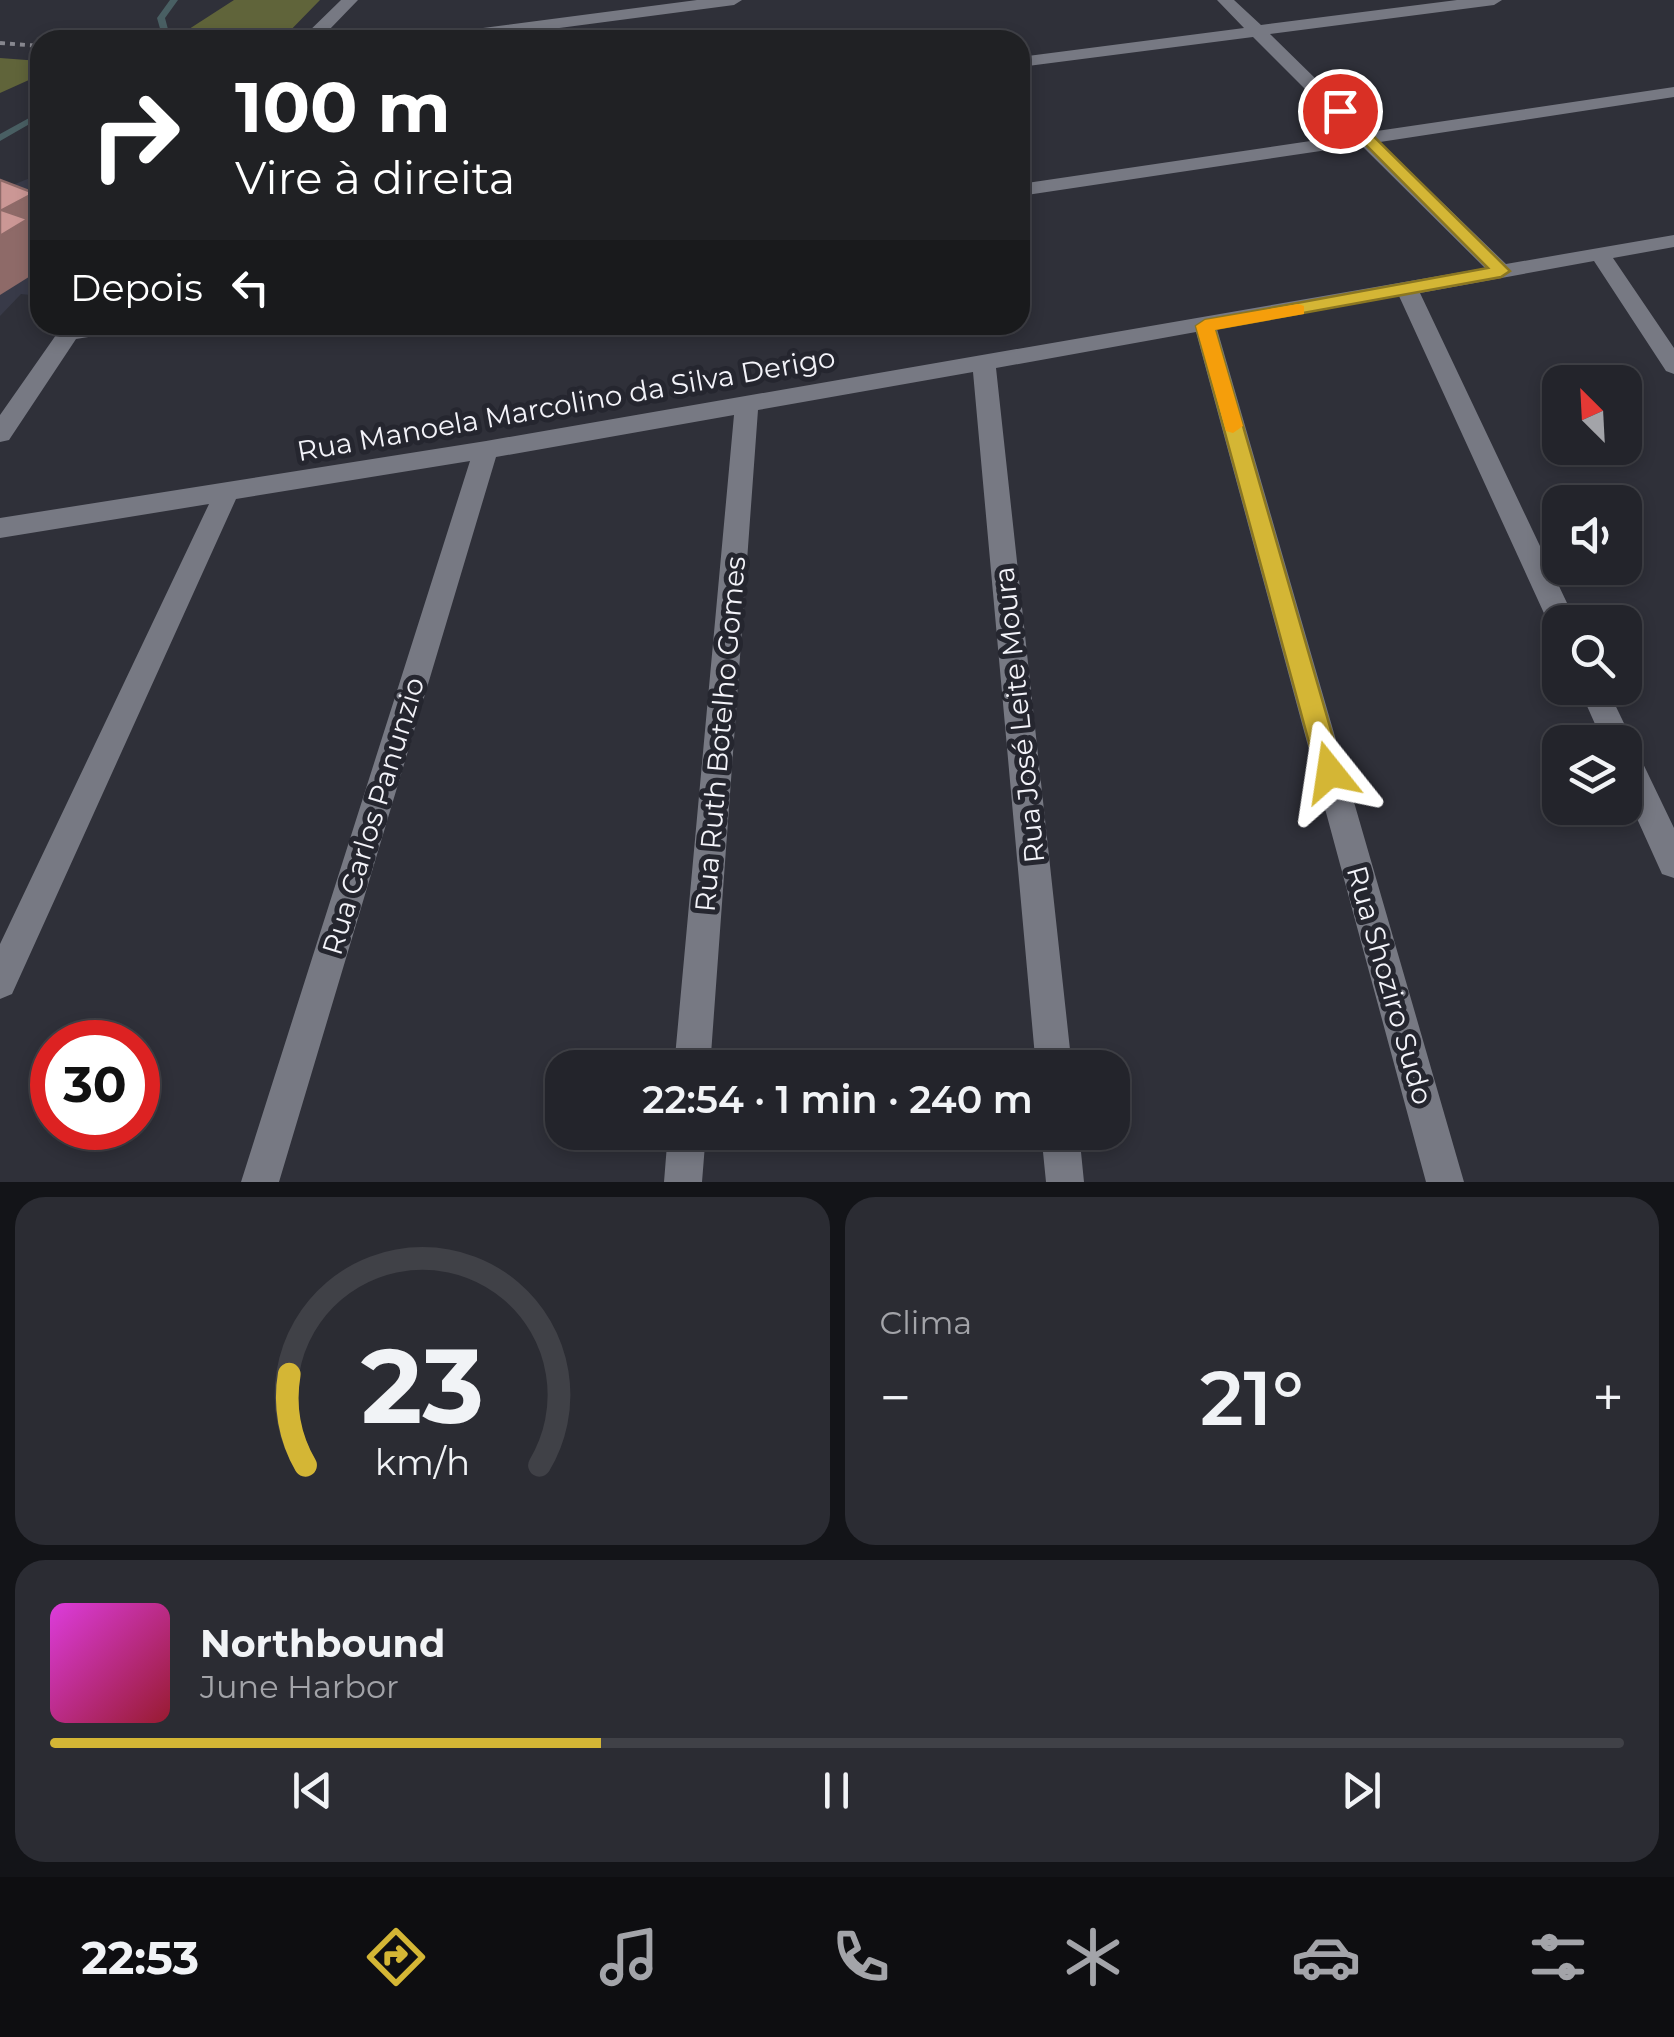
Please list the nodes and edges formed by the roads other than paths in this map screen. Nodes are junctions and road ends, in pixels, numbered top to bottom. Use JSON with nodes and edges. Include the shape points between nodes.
{"nodes":[{"id":1,"x":350,"y":0,"type":"edge"},
{"id":2,"x":734,"y":0,"type":"edge"},
{"id":3,"x":1225,"y":0,"type":"edge"},
{"id":4,"x":1494,"y":0,"type":"edge"},
{"id":5,"x":319,"y":30,"type":"edge"},
{"id":6,"x":505,"y":30,"type":"edge"},
{"id":7,"x":1256,"y":31,"type":"junction"},
{"id":8,"x":1030,"y":61,"type":"edge"},
{"id":9,"x":1674,"y":92,"type":"edge"},
{"id":10,"x":1368,"y":137,"type":"junction"},
{"id":11,"x":1030,"y":188,"type":"edge"},
{"id":12,"x":1674,"y":242,"type":"edge"},
{"id":13,"x":1600,"y":254,"type":"junction"},
{"id":14,"x":1501,"y":271,"type":"junction"},
{"id":15,"x":1408,"y":290,"type":"junction"},
{"id":16,"x":1205,"y":326,"type":"junction"},
{"id":17,"x":67,"y":335,"type":"edge"},
{"id":18,"x":984,"y":362,"type":"junction"},
{"id":19,"x":1674,"y":366,"type":"edge"},
{"id":20,"x":747,"y":401,"type":"junction"},
{"id":21,"x":0,"y":434,"type":"edge"},
{"id":22,"x":486,"y":450,"type":"junction"},
{"id":23,"x":226,"y":494,"type":"junction"},
{"id":24,"x":0,"y":528,"type":"edge"},
{"id":25,"x":1554,"y":605,"type":"edge"},
{"id":26,"x":1642,"y":794,"type":"edge"},
{"id":27,"x":1674,"y":863,"type":"edge"},
{"id":28,"x":0,"y":982,"type":"edge"},
{"id":29,"x":693,"y":1050,"type":"edge"},
{"id":30,"x":1052,"y":1050,"type":"edge"},
{"id":31,"x":686,"y":1150,"type":"edge"},
{"id":32,"x":1062,"y":1150,"type":"edge"},
{"id":33,"x":260,"y":1182,"type":"edge"},
{"id":34,"x":683,"y":1182,"type":"edge"},
{"id":35,"x":1065,"y":1182,"type":"edge"},
{"id":36,"x":1445,"y":1182,"type":"edge"}],
"edges":[{"from":1,"to":5,"type":"street"},
{"from":2,"to":6,"type":"street"},
{"from":3,"to":7,"type":"street"},
{"from":4,"to":7,"type":"street"},
{"from":7,"to":8,"type":"street"},
{"from":7,"to":10,"type":"street"},
{"from":9,"to":10,"type":"street"},
{"from":10,"to":11,"type":"street"},
{"from":10,"to":14,"type":"street"},
{"from":12,"to":13,"type":"street","name":"Rua Manoela Marcolino da Silva Derigo"},
{"from":13,"to":14,"type":"street","name":"Rua Manoela Marcolino da Silva Derigo"},
{"from":13,"to":19,"type":"street"},
{"from":14,"to":15,"type":"street","name":"Rua Manoela Marcolino da Silva Derigo"},
{"from":15,"to":16,"type":"street","name":"Rua Manoela Marcolino da Silva Derigo"},
{"from":15,"to":25,"type":"street"},
{"from":16,"to":18,"type":"street","name":"Rua Manoela Marcolino da Silva Derigo"},
{"from":16,"to":36,"type":"street","name":"Rua Shoziro Sudo"},
{"from":17,"to":21,"type":"street"},
{"from":18,"to":20,"type":"street","name":"Rua Manoela Marcolino da Silva Derigo"},
{"from":18,"to":30,"type":"street","name":"Rua José Leite Moura"},
{"from":20,"to":22,"type":"street","name":"Rua Manoela Marcolino da Silva Derigo"},
{"from":20,"to":29,"type":"street","name":"Rua Ruth Botelho Gomes"},
{"from":22,"to":23,"type":"street","name":"Rua Manoela Marcolino da Silva Derigo"},
{"from":22,"to":33,"type":"street","name":"Rua Carlos Panunzio"},
{"from":23,"to":24,"type":"street","name":"Rua Manoela Marcolino da Silva Derigo"},
{"from":23,"to":28,"type":"street"},
{"from":26,"to":27,"type":"street"},
{"from":31,"to":34,"type":"street"},
{"from":32,"to":35,"type":"street"}]}
